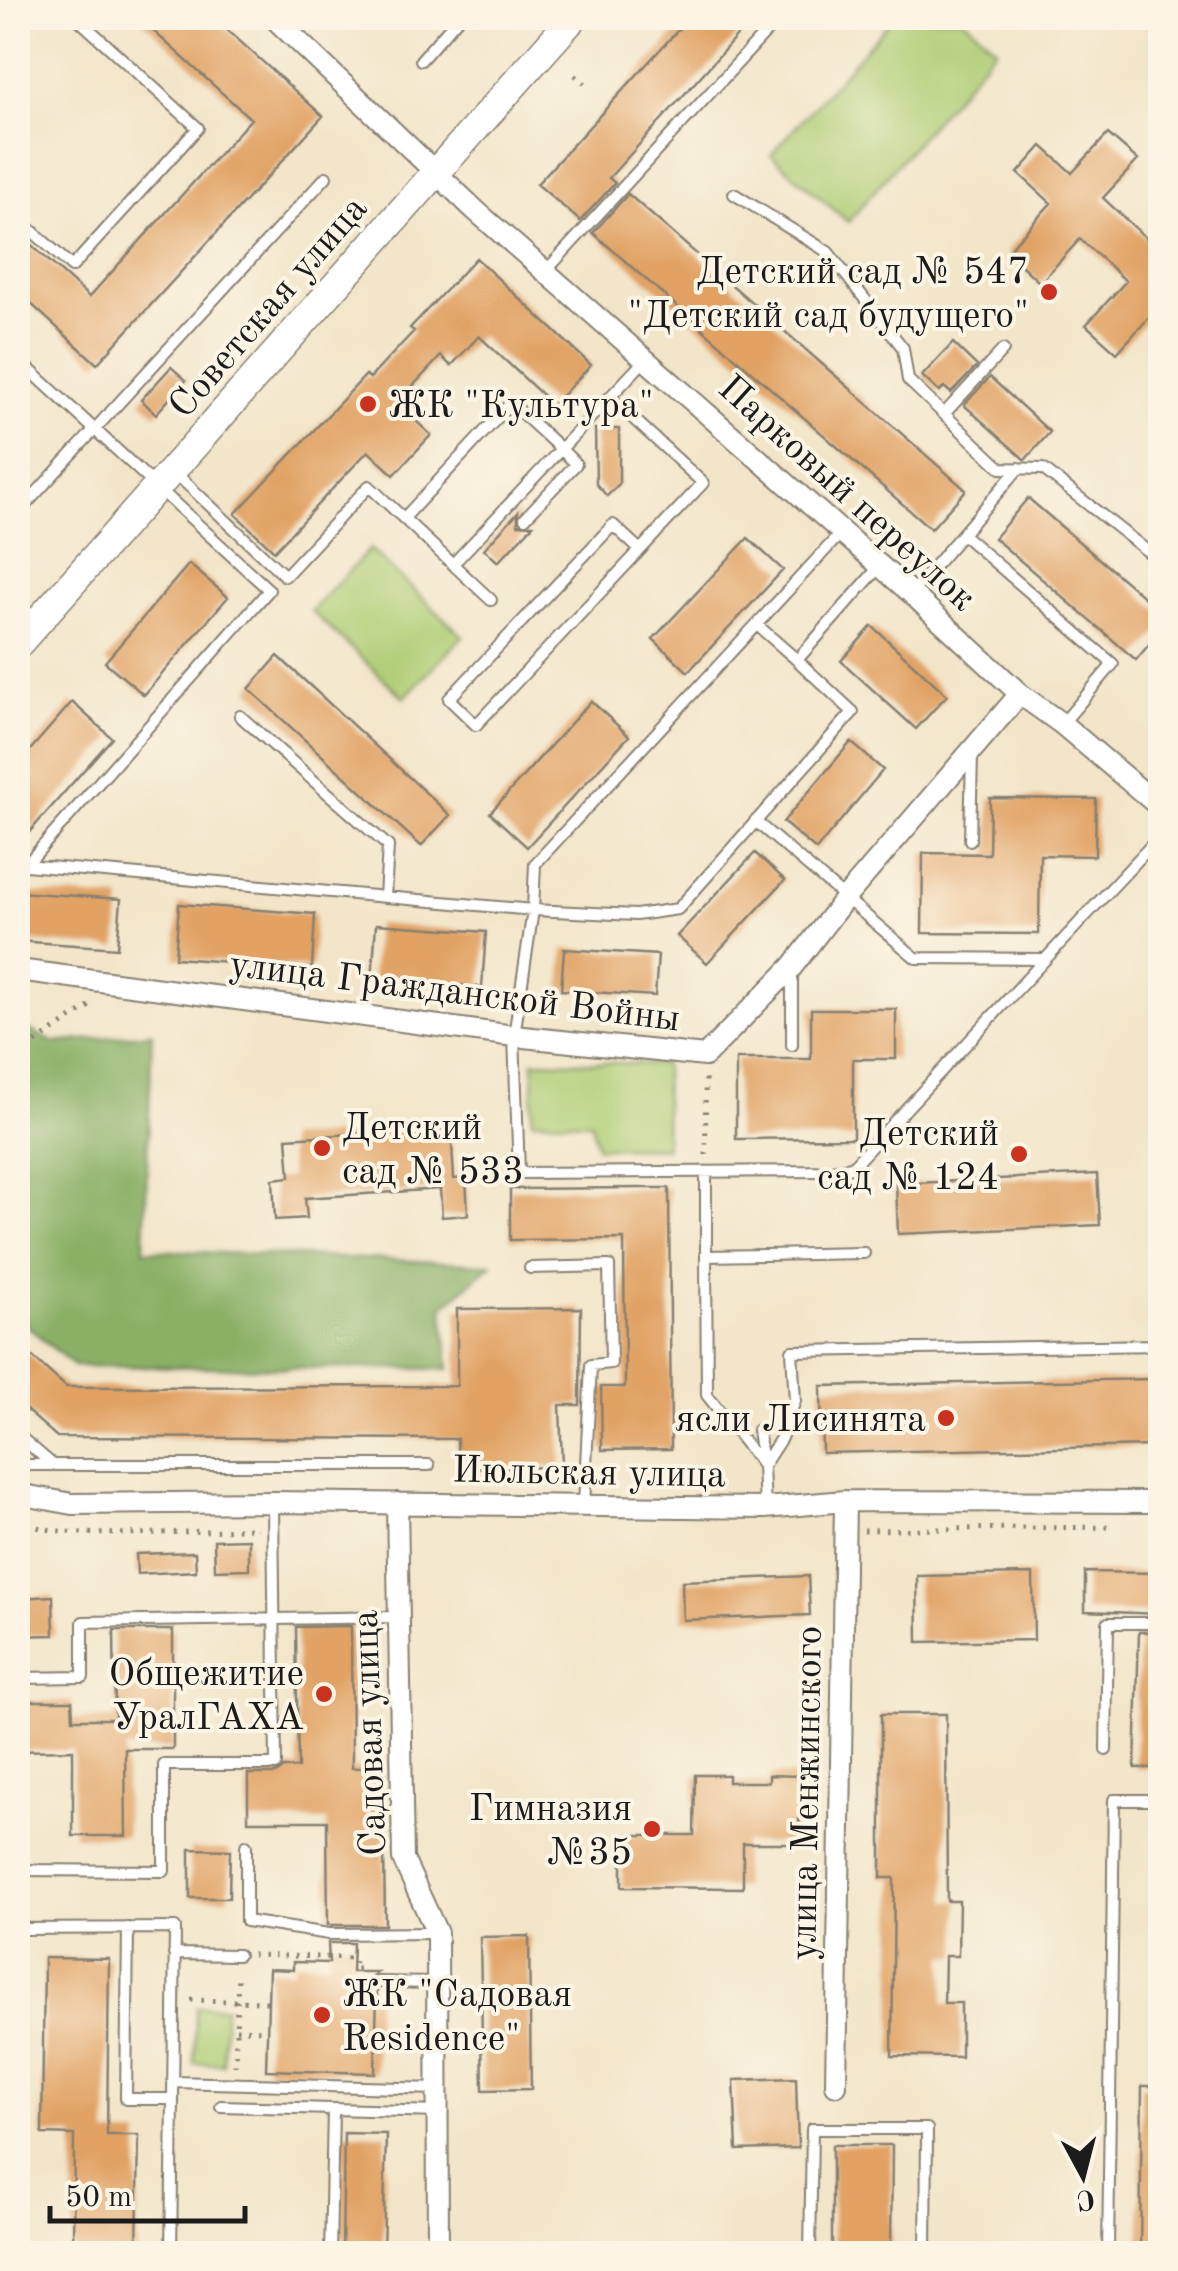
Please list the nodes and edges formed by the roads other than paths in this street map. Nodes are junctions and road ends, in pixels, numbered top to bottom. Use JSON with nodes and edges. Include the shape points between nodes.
{"nodes":[{"id":1,"x":77,"y":18,"type":"edge"},
{"id":2,"x":274,"y":18,"type":"edge"},
{"id":3,"x":458,"y":18,"type":"edge"},
{"id":4,"x":573,"y":18,"type":"edge"},
{"id":5,"x":779,"y":18,"type":"edge"},
{"id":6,"x":421,"y":60,"type":"dead end"},
{"id":7,"x":436,"y":172,"type":"junction"},
{"id":8,"x":326,"y":177,"type":"dead end"},
{"id":9,"x":734,"y":194,"type":"dead end"},
{"id":10,"x":18,"y":218,"type":"edge"},
{"id":11,"x":545,"y":272,"type":"junction"},
{"id":12,"x":1003,"y":350,"type":"dead end"},
{"id":13,"x":646,"y":358,"type":"junction"},
{"id":14,"x":18,"y":359,"type":"edge"},
{"id":15,"x":610,"y":396,"type":"junction"},
{"id":16,"x":944,"y":414,"type":"junction"},
{"id":17,"x":93,"y":428,"type":"junction"},
{"id":18,"x":560,"y":449,"type":"junction"},
{"id":19,"x":1019,"y":468,"type":"junction"},
{"id":20,"x":164,"y":478,"type":"junction"},
{"id":21,"x":18,"y":513,"type":"edge"},
{"id":22,"x":404,"y":518,"type":"junction"},
{"id":23,"x":525,"y":518,"type":"dead end"},
{"id":24,"x":842,"y":532,"type":"junction"},
{"id":25,"x":962,"y":534,"type":"junction"},
{"id":26,"x":640,"y":550,"type":"junction"},
{"id":27,"x":1160,"y":561,"type":"edge"},
{"id":28,"x":453,"y":564,"type":"junction"},
{"id":29,"x":880,"y":566,"type":"junction"},
{"id":30,"x":911,"y":593,"type":"junction"},
{"id":31,"x":491,"y":600,"type":"dead end"},
{"id":32,"x":757,"y":625,"type":"junction"},
{"id":33,"x":18,"y":644,"type":"edge"},
{"id":34,"x":797,"y":660,"type":"junction"},
{"id":35,"x":1020,"y":694,"type":"junction"},
{"id":36,"x":240,"y":716,"type":"dead end"},
{"id":37,"x":1062,"y":724,"type":"junction"},
{"id":38,"x":972,"y":747,"type":"junction"},
{"id":39,"x":1160,"y":807,"type":"edge"},
{"id":40,"x":755,"y":821,"type":"junction"},
{"id":41,"x":1160,"y":836,"type":"edge"},
{"id":42,"x":970,"y":840,"type":"dead end"},
{"id":43,"x":385,"y":897,"type":"junction"},
{"id":44,"x":846,"y":897,"type":"junction"},
{"id":45,"x":533,"y":910,"type":"junction"},
{"id":46,"x":1046,"y":959,"type":"junction"},
{"id":47,"x":792,"y":967,"type":"junction"},
{"id":48,"x":18,"y":970,"type":"edge"},
{"id":49,"x":514,"y":1036,"type":"junction"},
{"id":50,"x":792,"y":1046,"type":"dead end"},
{"id":51,"x":706,"y":1172,"type":"junction"},
{"id":52,"x":864,"y":1253,"type":"dead end"},
{"id":53,"x":706,"y":1256,"type":"junction"},
{"id":54,"x":530,"y":1268,"type":"dead end"},
{"id":55,"x":1160,"y":1345,"type":"edge"},
{"id":56,"x":758,"y":1430,"type":"dead end"},
{"id":57,"x":18,"y":1435,"type":"edge"},
{"id":58,"x":18,"y":1464,"type":"edge"},
{"id":59,"x":429,"y":1465,"type":"dead end"},
{"id":60,"x":54,"y":1466,"type":"junction"},
{"id":61,"x":763,"y":1466,"type":"junction"},
{"id":62,"x":18,"y":1494,"type":"edge"},
{"id":63,"x":272,"y":1502,"type":"junction"},
{"id":64,"x":844,"y":1502,"type":"junction"},
{"id":65,"x":1160,"y":1502,"type":"edge"},
{"id":66,"x":397,"y":1503,"type":"junction"},
{"id":67,"x":584,"y":1506,"type":"junction"},
{"id":68,"x":765,"y":1508,"type":"junction"},
{"id":69,"x":398,"y":1617,"type":"junction"},
{"id":70,"x":273,"y":1619,"type":"junction"},
{"id":71,"x":1160,"y":1623,"type":"edge"},
{"id":72,"x":18,"y":1678,"type":"edge"},
{"id":73,"x":1106,"y":1750,"type":"dead end"},
{"id":74,"x":1160,"y":1800,"type":"edge"},
{"id":75,"x":246,"y":1846,"type":"dead end"},
{"id":76,"x":18,"y":1870,"type":"edge"},
{"id":77,"x":18,"y":1928,"type":"edge"},
{"id":78,"x":128,"y":1928,"type":"junction"},
{"id":79,"x":437,"y":1933,"type":"junction"},
{"id":80,"x":174,"y":1954,"type":"junction"},
{"id":81,"x":238,"y":1955,"type":"road end"},
{"id":82,"x":378,"y":1982,"type":"dead end"},
{"id":83,"x":438,"y":1983,"type":"junction"},
{"id":84,"x":297,"y":2072,"type":"dead end"},
{"id":85,"x":173,"y":2082,"type":"junction"},
{"id":86,"x":296,"y":2085,"type":"junction"},
{"id":87,"x":836,"y":2085,"type":"dead end"},
{"id":88,"x":439,"y":2089,"type":"junction"},
{"id":89,"x":173,"y":2099,"type":"junction"},
{"id":90,"x":221,"y":2106,"type":"dead end"},
{"id":91,"x":334,"y":2109,"type":"junction"},
{"id":92,"x":440,"y":2112,"type":"junction"},
{"id":93,"x":171,"y":2252,"type":"edge"},
{"id":94,"x":272,"y":2254,"type":"edge"},
{"id":95,"x":330,"y":2254,"type":"edge"},
{"id":96,"x":438,"y":2254,"type":"edge"},
{"id":97,"x":810,"y":2254,"type":"edge"},
{"id":98,"x":926,"y":2254,"type":"edge"},
{"id":99,"x":1108,"y":2254,"type":"edge"}],
"edges":[{"from":1,"to":10,"type":"lane","via":[[198,128],[72,267]]},
{"from":2,"to":7,"type":"street","name":"Парковый переулок"},
{"from":3,"to":6,"type":"lane"},
{"from":4,"to":7,"type":"street","name":"Советская улица"},
{"from":5,"to":11,"type":"lane"},
{"from":7,"to":11,"type":"street","name":"Парковый переулок"},
{"from":7,"to":20,"type":"street","name":"Советская улица"},
{"from":8,"to":17,"type":"lane"},
{"from":9,"to":16,"type":"lane","via":[[828,252],[904,348],[908,380]]},
{"from":11,"to":13,"type":"street","name":"Парковый переулок"},
{"from":12,"to":16,"type":"lane"},
{"from":13,"to":15,"type":"lane"},
{"from":13,"to":24,"type":"street","name":"Парковый переулок"},
{"from":14,"to":17,"type":"lane"},
{"from":15,"to":18,"type":"lane"},
{"from":15,"to":26,"type":"lane","via":[[703,483]]},
{"from":16,"to":19,"type":"lane","via":[[1001,468]]},
{"from":17,"to":20,"type":"lane"},
{"from":17,"to":21,"type":"lane"},
{"from":18,"to":22,"type":"lane","via":[[512,404]]},
{"from":18,"to":23,"type":"lane","via":[[576,464]]},
{"from":18,"to":28,"type":"lane"},
{"from":19,"to":25,"type":"lane"},
{"from":19,"to":27,"type":"lane","via":[[1044,469]]},
{"from":20,"to":22,"type":"lane","via":[[285,576],[369,486]]},
{"from":20,"to":33,"type":"street","name":"Советская улица"},
{"from":20,"to":43,"type":"lane","via":[[269,590],[26,865]]},
{"from":22,"to":28,"type":"lane"},
{"from":24,"to":29,"type":"street","name":"Парковый переулок"},
{"from":24,"to":32,"type":"lane"},
{"from":25,"to":30,"type":"lane"},
{"from":25,"to":37,"type":"lane","via":[[1113,664]]},
{"from":26,"to":26,"type":"lane","via":[[476,725],[449,699],[613,525]]},
{"from":28,"to":31,"type":"lane"},
{"from":29,"to":30,"type":"street","name":"Парковый переулок"},
{"from":29,"to":34,"type":"lane"},
{"from":30,"to":35,"type":"street","name":"Парковый переулок"},
{"from":32,"to":34,"type":"lane"},
{"from":32,"to":45,"type":"lane","via":[[535,864]]},
{"from":34,"to":40,"type":"lane","via":[[853,712]]},
{"from":35,"to":37,"type":"street","name":"Парковый переулок"},
{"from":35,"to":38,"type":"street","name":"улица Гражданской Войны"},
{"from":36,"to":43,"type":"lane","via":[[388,846]]},
{"from":37,"to":39,"type":"street","name":"Парковый переулок"},
{"from":38,"to":42,"type":"lane"},
{"from":38,"to":44,"type":"street","name":"улица Гражданской Войны"},
{"from":40,"to":44,"type":"lane"},
{"from":40,"to":45,"type":"lane","via":[[678,909],[636,915]]},
{"from":41,"to":46,"type":"lane"},
{"from":43,"to":45,"type":"lane"},
{"from":44,"to":46,"type":"lane","via":[[916,958]]},
{"from":44,"to":47,"type":"street","name":"улица Гражданской Войны"},
{"from":45,"to":49,"type":"lane"},
{"from":46,"to":51,"type":"lane","via":[[852,1167]]},
{"from":47,"to":49,"type":"street","name":"улица Гражданской Войны","via":[[705,1056]]},
{"from":47,"to":50,"type":"lane"},
{"from":48,"to":49,"type":"street","name":"улица Гражданской Войны"},
{"from":49,"to":51,"type":"lane","via":[[519,1173]]},
{"from":51,"to":53,"type":"lane"},
{"from":52,"to":53,"type":"lane"},
{"from":53,"to":61,"type":"lane","via":[[706,1395]]},
{"from":54,"to":67,"type":"lane","via":[[609,1266],[611,1363],[591,1365]]},
{"from":55,"to":61,"type":"lane","via":[[792,1351],[794,1400]]},
{"from":56,"to":61,"type":"lane"},
{"from":57,"to":60,"type":"lane"},
{"from":58,"to":60,"type":"lane"},
{"from":59,"to":60,"type":"lane"},
{"from":61,"to":68,"type":"lane"},
{"from":62,"to":63,"type":"street","name":"Июльская улица","via":[[73,1504]]},
{"from":63,"to":66,"type":"street","name":"Июльская улица"},
{"from":63,"to":70,"type":"lane"},
{"from":64,"to":65,"type":"street","name":"Июльская улица"},
{"from":64,"to":68,"type":"street","name":"Июльская улица"},
{"from":64,"to":87,"type":"street","name":"улица Менжинского","via":[[830,1887]]},
{"from":66,"to":67,"type":"street","name":"Июльская улица"},
{"from":66,"to":69,"type":"street","name":"Садовая улица"},
{"from":67,"to":68,"type":"street","name":"Июльская улица"},
{"from":69,"to":70,"type":"lane"},
{"from":69,"to":79,"type":"street","name":"Садовая улица","via":[[403,1859]]},
{"from":70,"to":72,"type":"lane","via":[[83,1622],[84,1676]]},
{"from":70,"to":76,"type":"lane","via":[[276,1765],[164,1765],[164,1871]]},
{"from":71,"to":73,"type":"lane","via":[[1108,1623]]},
{"from":74,"to":99,"type":"lane","via":[[1114,1800]]},
{"from":75,"to":79,"type":"lane","via":[[246,1921],[329,1934]]},
{"from":77,"to":78,"type":"lane"},
{"from":78,"to":80,"type":"lane","via":[[174,1928]]},
{"from":78,"to":89,"type":"lane","via":[[126,2099]]},
{"from":79,"to":83,"type":"street","name":"Садовая улица"},
{"from":80,"to":81,"type":"lane"},
{"from":80,"to":85,"type":"lane"},
{"from":82,"to":83,"type":"lane"},
{"from":83,"to":88,"type":"street","name":"Садовая улица"},
{"from":84,"to":86,"type":"lane"},
{"from":85,"to":86,"type":"lane"},
{"from":85,"to":89,"type":"lane"},
{"from":86,"to":88,"type":"lane"},
{"from":88,"to":92,"type":"street","name":"Садовая улица"},
{"from":89,"to":93,"type":"lane"},
{"from":90,"to":91,"type":"lane"},
{"from":91,"to":92,"type":"lane"},
{"from":91,"to":95,"type":"lane"},
{"from":92,"to":96,"type":"street","name":"Садовая улица"},
{"from":93,"to":94,"type":"lane"},
{"from":97,"to":98,"type":"lane","via":[[812,2129],[927,2129]]}]}
